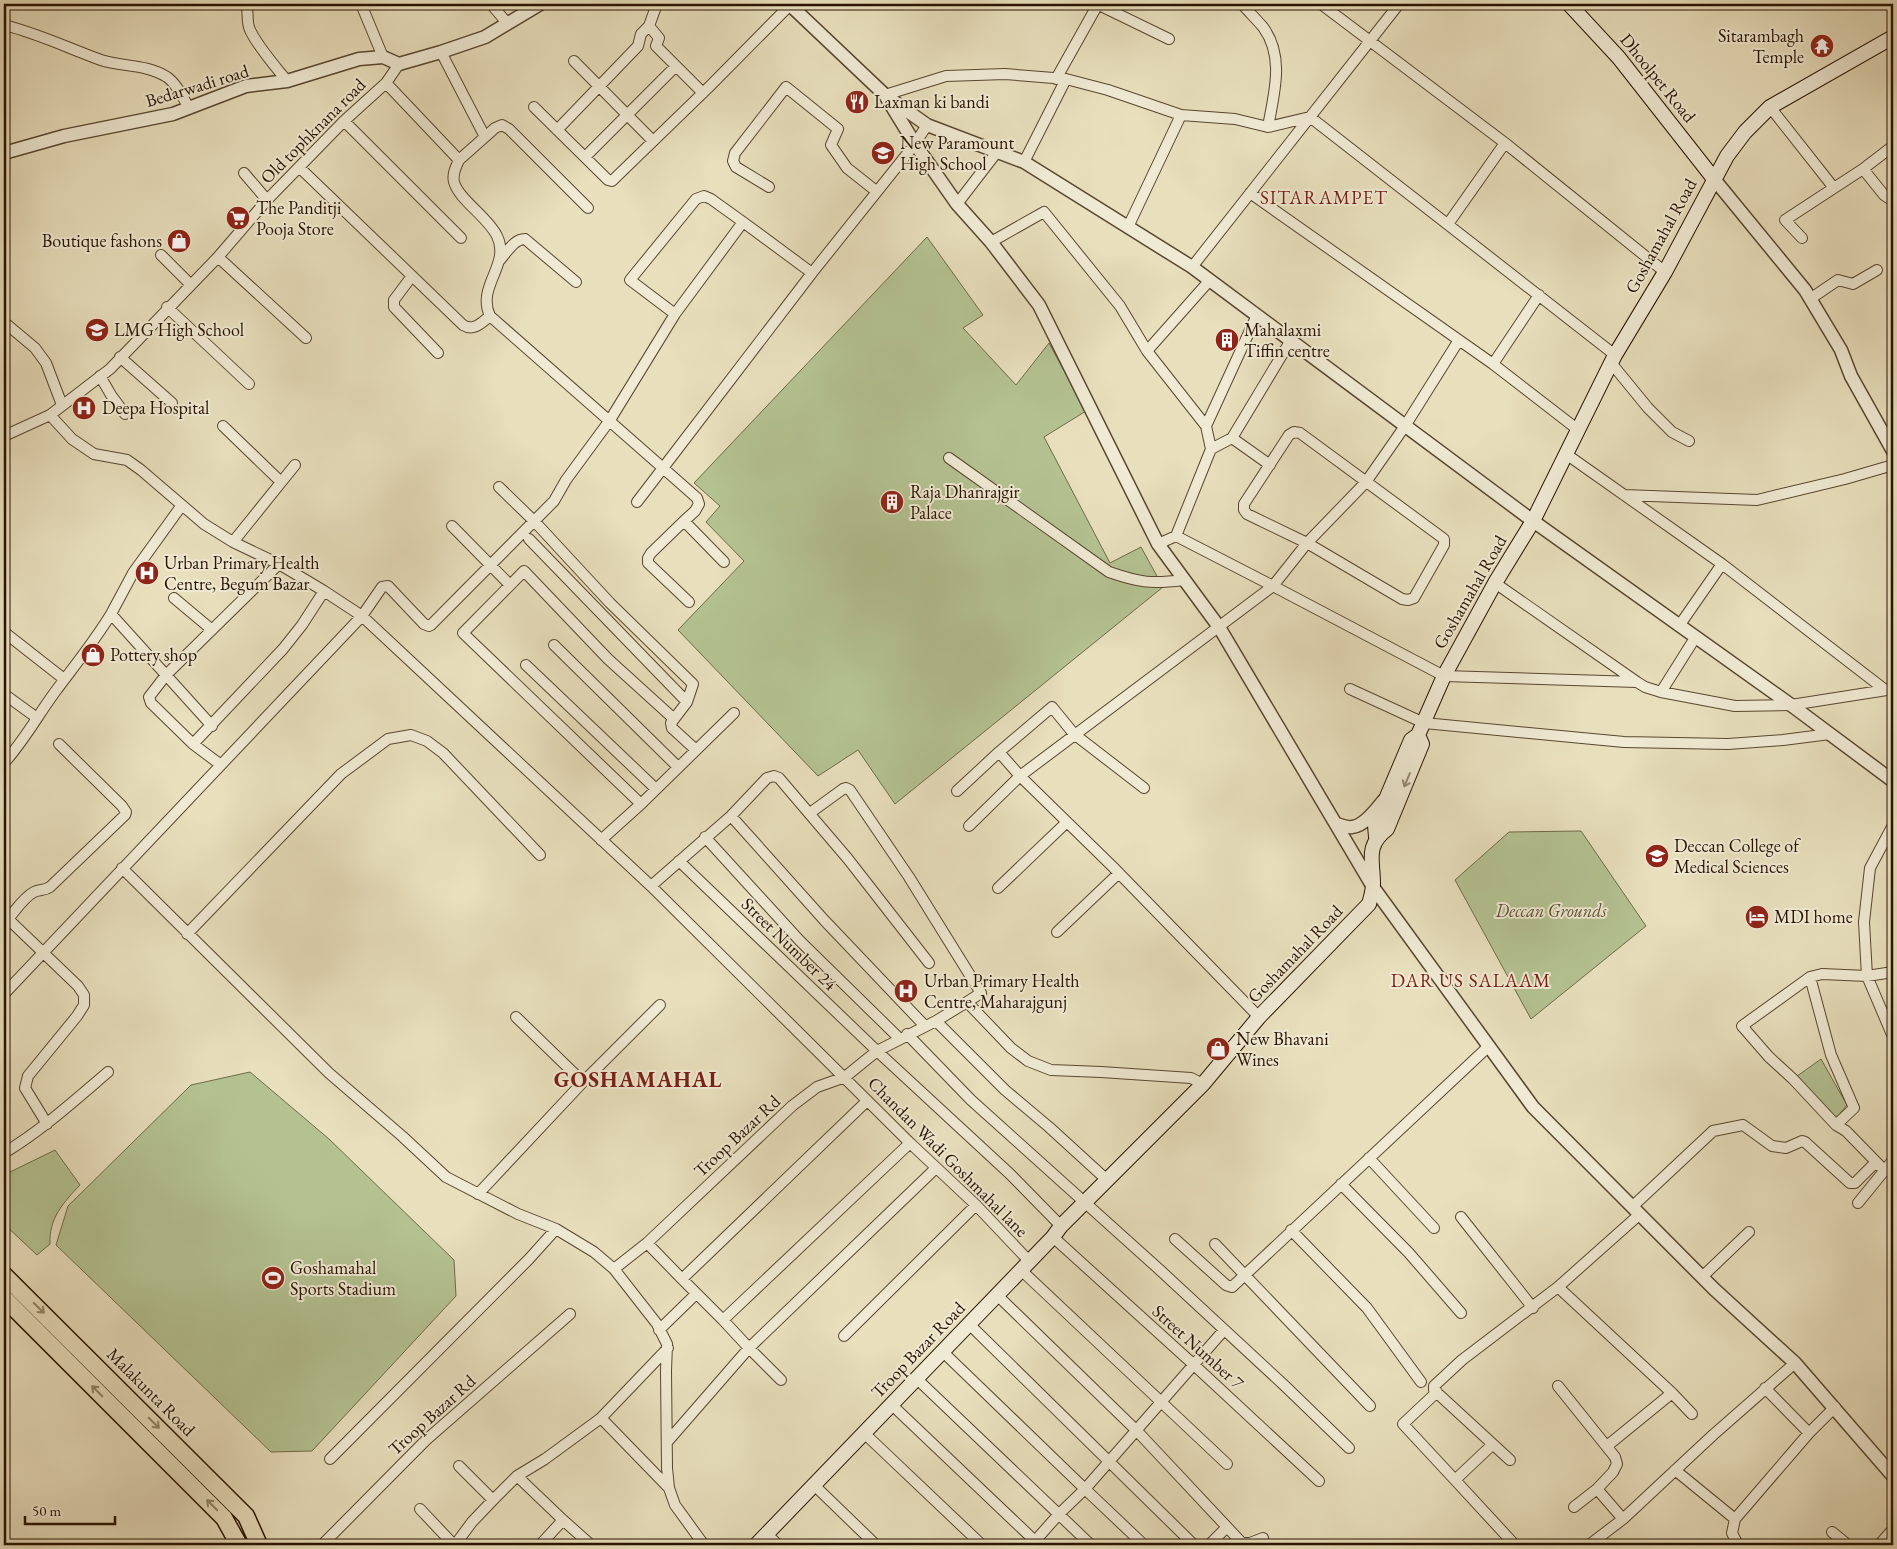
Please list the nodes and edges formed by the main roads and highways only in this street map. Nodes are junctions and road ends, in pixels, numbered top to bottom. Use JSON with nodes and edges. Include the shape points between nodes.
{"nodes":[{"id":1,"x":1569,"y":4,"type":"edge"},
{"id":2,"x":1893,"y":37,"type":"edge"},
{"id":3,"x":1714,"y":179,"type":"junction"},
{"id":4,"x":1421,"y":729,"type":"junction"},
{"id":5,"x":1376,"y":837,"type":"junction"},
{"id":6,"x":1107,"y":1180,"type":"joint"},
{"id":7,"x":4,"y":1275,"type":"edge"},
{"id":8,"x":4,"y":1300,"type":"edge"},
{"id":9,"x":239,"y":1545,"type":"edge"},
{"id":10,"x":259,"y":1545,"type":"edge"},
{"id":11,"x":756,"y":1545,"type":"edge"}],
"edges":[{"from":1,"to":3,"type":"main road","name":"Dhoolpet Road","via":[[1619,58]]},
{"from":2,"to":3,"type":"main road","name":"Goshamahal Road","via":[[1770,107],[1745,132]]},
{"from":3,"to":4,"type":"main road","name":"Goshamahal Road","via":[[1665,272],[1613,360],[1533,522],[1444,676]]},
{"from":4,"to":5,"type":"main road","via":[[1411,740],[1389,792],[1375,826]]},
{"from":4,"to":5,"type":"main road","name":"Goshamahal Road","one_way":true,"via":[[1422,744],[1386,829]]},
{"from":5,"to":6,"type":"main road","name":"Goshamahal Road","via":[[1369,904],[1259,1017],[1203,1084]]},
{"from":6,"to":11,"type":"main road","name":"Troop Bazar Road"},
{"from":7,"to":10,"type":"main road","name":"Malakunta Road","one_way":true,"via":[[246,1516]]},
{"from":9,"to":8,"type":"main road","one_way":true,"via":[[224,1518]]}]}
